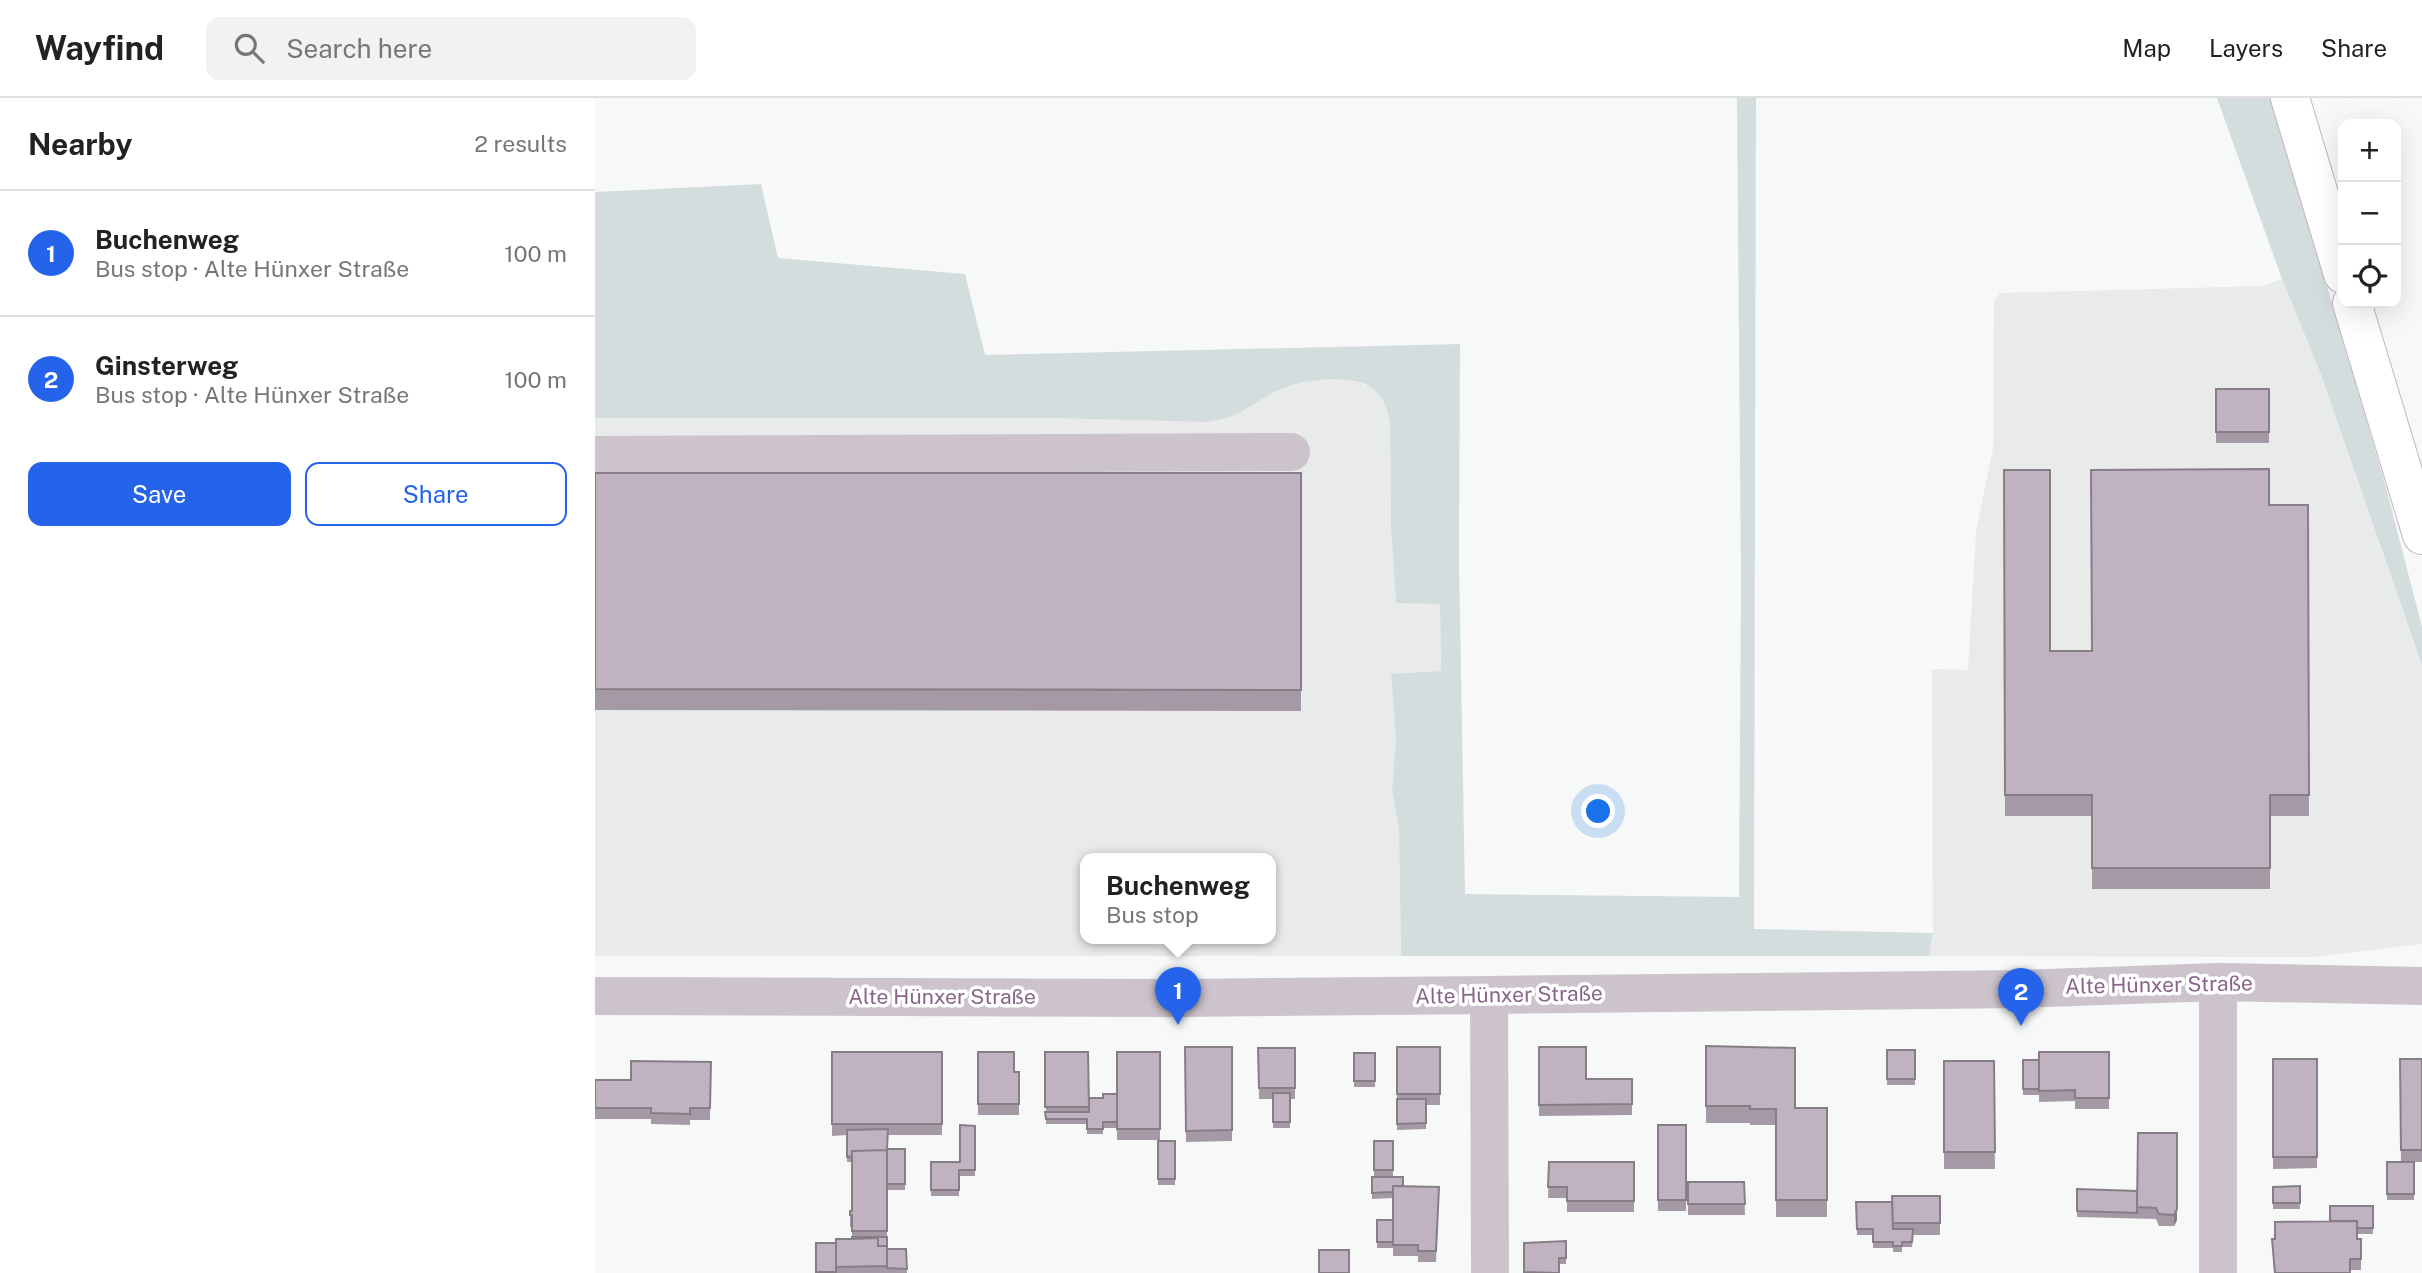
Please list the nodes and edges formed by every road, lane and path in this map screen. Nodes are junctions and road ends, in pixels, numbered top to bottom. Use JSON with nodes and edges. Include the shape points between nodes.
{"nodes":[{"id":1,"x":2290,"y":98,"type":"edge"},
{"id":2,"x":2338,"y":257,"type":"edge"},
{"id":3,"x":2354,"y":308,"type":"edge"},
{"id":4,"x":1291,"y":452,"type":"dead end"},
{"id":5,"x":595,"y":455,"type":"edge"},
{"id":6,"x":2422,"y":535,"type":"edge"},
{"id":7,"x":2218,"y":982,"type":"junction"},
{"id":8,"x":2422,"y":986,"type":"edge"},
{"id":9,"x":1489,"y":995,"type":"junction"},
{"id":10,"x":595,"y":996,"type":"edge"},
{"id":11,"x":1490,"y":1273,"type":"edge"},
{"id":12,"x":2218,"y":1273,"type":"edge"}],
"edges":[{"from":1,"to":2,"type":"main road"},
{"from":3,"to":6,"type":"main road"},
{"from":4,"to":5,"type":"street"},
{"from":7,"to":8,"type":"street","name":"Alte Hünxer Straße"},
{"from":7,"to":9,"type":"street","name":"Alte Hünxer Straße"},
{"from":7,"to":12,"type":"street"},
{"from":9,"to":10,"type":"street","name":"Alte Hünxer Straße"},
{"from":9,"to":11,"type":"street"}]}
